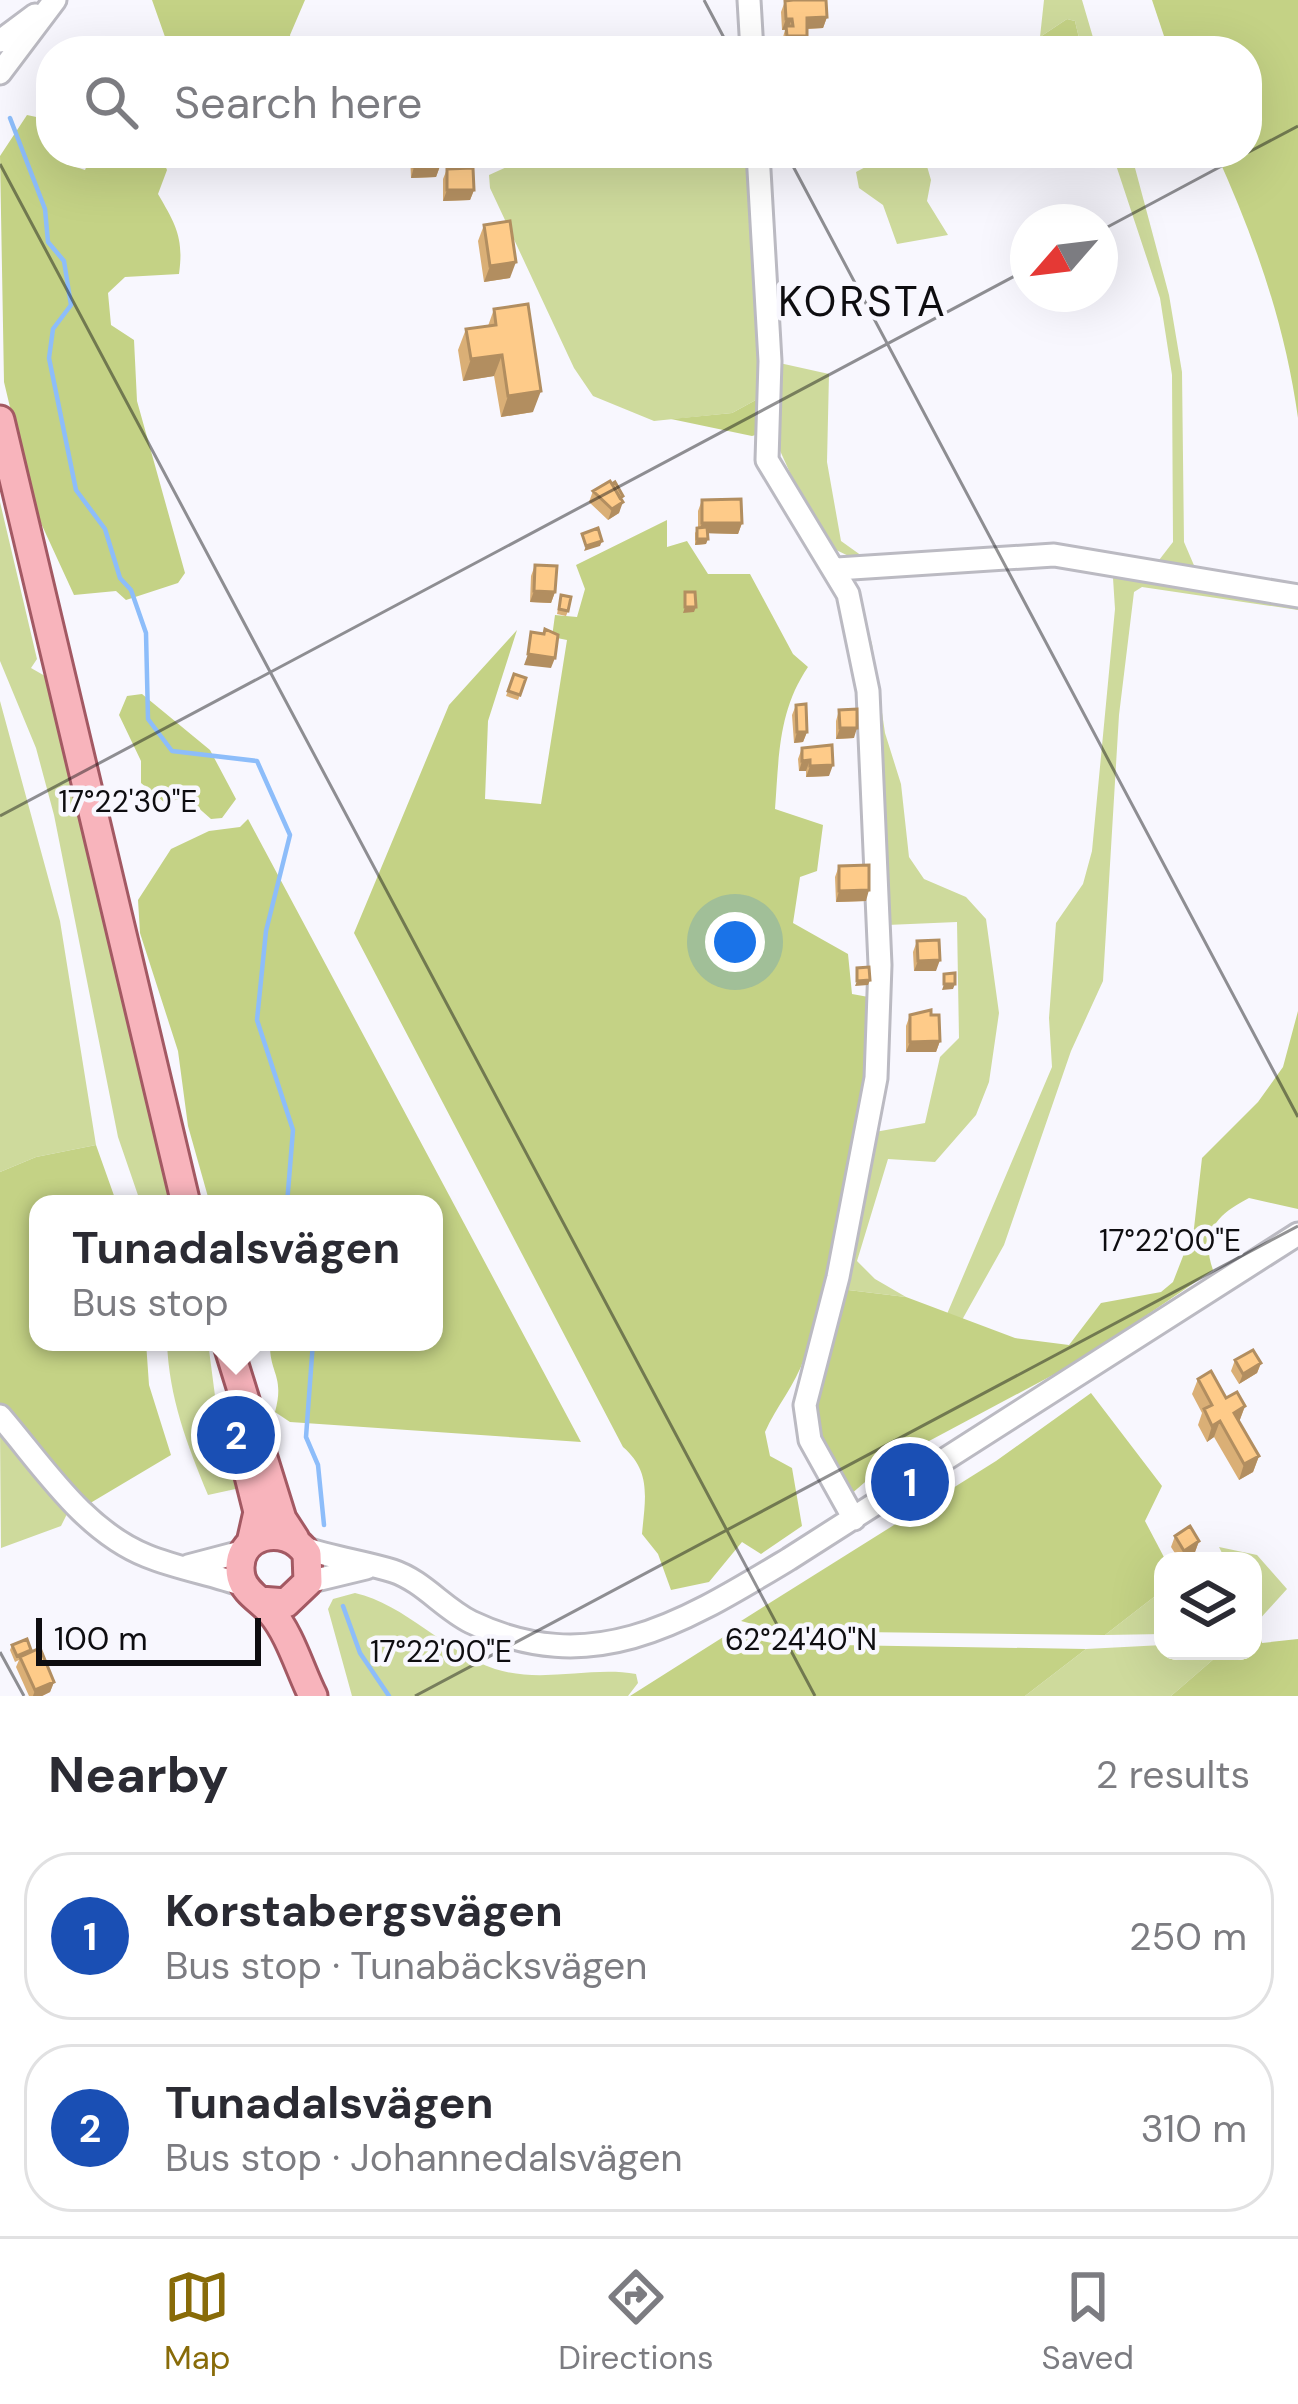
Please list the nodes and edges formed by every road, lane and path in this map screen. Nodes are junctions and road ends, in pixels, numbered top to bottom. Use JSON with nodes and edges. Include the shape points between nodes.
{"nodes":[{"id":1,"x":55,"y":0,"type":"edge"},
{"id":2,"x":749,"y":0,"type":"edge"},
{"id":3,"x":751,"y":36,"type":"edge"},
{"id":4,"x":0,"y":40,"type":"edge"},
{"id":5,"x":0,"y":73,"type":"edge"},
{"id":6,"x":759,"y":168,"type":"edge"},
{"id":7,"x":0,"y":420,"type":"edge"},
{"id":8,"x":0,"y":469,"type":"edge"},
{"id":9,"x":837,"y":569,"type":"junction"},
{"id":10,"x":1298,"y":596,"type":"edge"},
{"id":11,"x":134,"y":990,"type":"junction"},
{"id":12,"x":185,"y":1195,"type":"edge"},
{"id":13,"x":1298,"y":1234,"type":"edge"},
{"id":14,"x":217,"y":1351,"type":"edge"},
{"id":15,"x":230,"y":1351,"type":"edge"},
{"id":16,"x":0,"y":1416,"type":"edge"},
{"id":17,"x":854,"y":1519,"type":"junction"},
{"id":18,"x":299,"y":1543,"type":"junction"},
{"id":19,"x":248,"y":1547,"type":"junction"},
{"id":20,"x":371,"y":1566,"type":"junction"},
{"id":21,"x":187,"y":1567,"type":"junction"},
{"id":22,"x":306,"y":1585,"type":"junction"},
{"id":23,"x":252,"y":1594,"type":"junction"},
{"id":24,"x":314,"y":1696,"type":"edge"}],
"edges":[{"from":1,"to":4,"type":"street"},
{"from":1,"to":5,"type":"street"},
{"from":2,"to":3,"type":"street"},
{"from":6,"to":9,"type":"street","via":[[767,460]]},
{"from":7,"to":11,"type":"main road"},
{"from":8,"to":11,"type":"main road"},
{"from":9,"to":10,"type":"street","via":[[1054,555]]},
{"from":9,"to":17,"type":"street","via":[[868,691],[880,965],[876,1078],[805,1406],[810,1440]]},
{"from":11,"to":12,"type":"main road"},
{"from":13,"to":17,"type":"street"},
{"from":14,"to":19,"type":"main road","via":[[255,1491]]},
{"from":15,"to":18,"type":"main road","via":[[283,1519]]},
{"from":16,"to":21,"type":"street","via":[[87,1518],[144,1555]]},
{"from":17,"to":20,"type":"street","via":[[721,1600],[602,1645],[558,1647],[506,1636]]},
{"from":18,"to":19,"type":"main road","via":[[274,1533]]},
{"from":18,"to":20,"type":"street"},
{"from":18,"to":22,"type":"main road","via":[[311,1569]]},
{"from":19,"to":21,"type":"street"},
{"from":19,"to":23,"type":"main road","via":[[240,1565]]},
{"from":20,"to":22,"type":"street"},
{"from":21,"to":23,"type":"street"},
{"from":22,"to":23,"type":"main road","via":[[286,1603]]},
{"from":22,"to":24,"type":"main road","via":[[301,1628]]},
{"from":23,"to":24,"type":"main road","via":[[276,1618]]}]}
